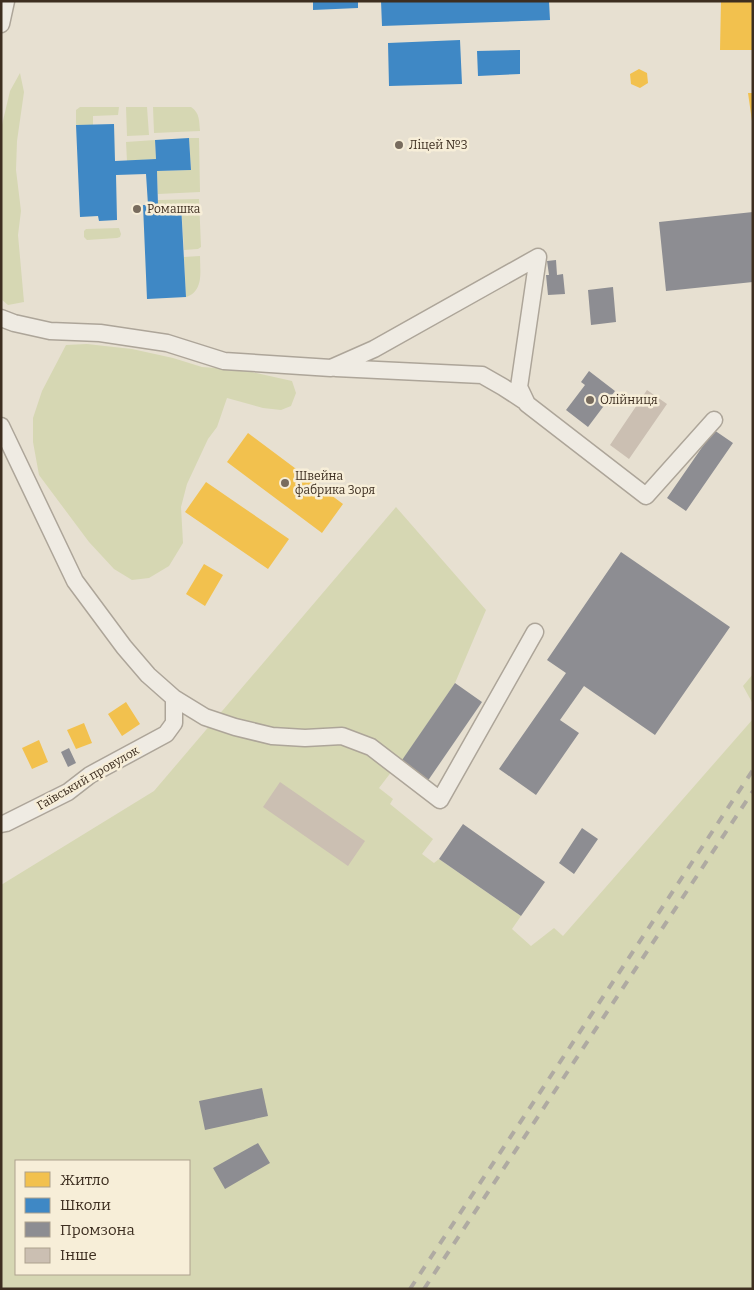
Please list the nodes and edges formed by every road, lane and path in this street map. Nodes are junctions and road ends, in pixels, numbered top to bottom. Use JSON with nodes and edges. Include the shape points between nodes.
{"nodes":[{"id":1,"x":6,"y":1,"type":"edge"},
{"id":2,"x":1,"y":24,"type":"edge"},
{"id":3,"x":1,"y":318,"type":"edge"},
{"id":4,"x":331,"y":368,"type":"junction"},
{"id":5,"x":527,"y":404,"type":"junction"},
{"id":6,"x":714,"y":420,"type":"dead end"},
{"id":7,"x":1,"y":426,"type":"edge"},
{"id":8,"x":534,"y":632,"type":"dead end"},
{"id":9,"x":174,"y":698,"type":"junction"},
{"id":10,"x":1,"y":824,"type":"edge"}],
"edges":[{"from":1,"to":2,"type":"street"},
{"from":3,"to":4,"type":"street","via":[[50,331],[100,333],[167,343],[224,361]]},
{"from":4,"to":5,"type":"street","via":[[482,375]]},
{"from":4,"to":5,"type":"street","via":[[374,349],[538,257],[519,388]]},
{"from":5,"to":6,"type":"street","via":[[646,496]]},
{"from":7,"to":9,"type":"street","via":[[75,581],[124,647]]},
{"from":8,"to":9,"type":"street","via":[[440,800],[371,747],[342,736],[272,736],[235,727],[205,717]]},
{"from":9,"to":10,"type":"street","name":"Гаївський провулок","via":[[174,723],[166,734],[90,775],[68,792]]}]}
